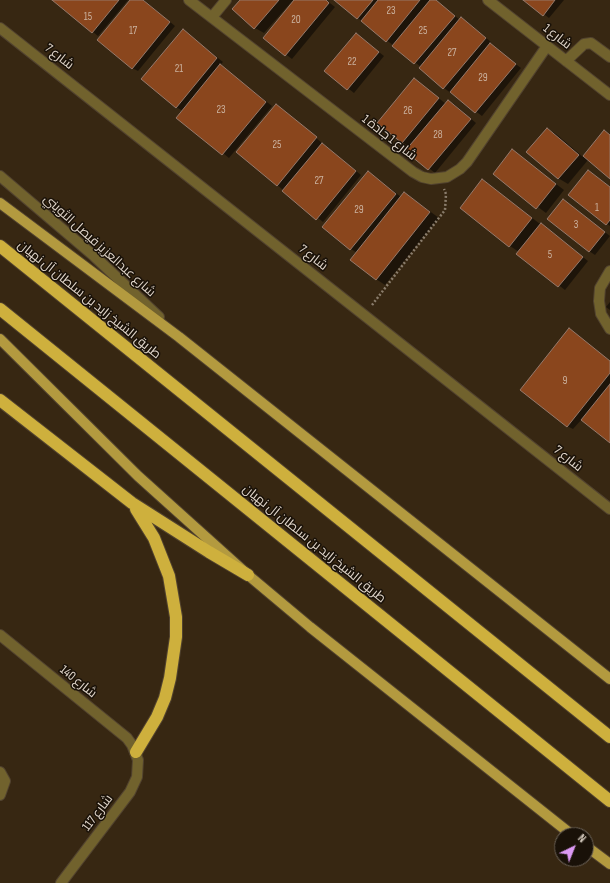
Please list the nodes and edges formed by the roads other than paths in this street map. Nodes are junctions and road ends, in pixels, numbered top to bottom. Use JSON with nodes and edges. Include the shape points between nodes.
{"nodes":[{"id":1,"x":189,"y":0,"type":"edge"},
{"id":2,"x":226,"y":0,"type":"edge"},
{"id":3,"x":488,"y":0,"type":"edge"},
{"id":4,"x":212,"y":18,"type":"junction"},
{"id":5,"x":0,"y":28,"type":"edge"},
{"id":6,"x":547,"y":46,"type":"junction"},
{"id":7,"x":610,"y":57,"type":"edge"},
{"id":8,"x":566,"y":61,"type":"junction"},
{"id":9,"x":610,"y":95,"type":"edge"},
{"id":10,"x":0,"y":176,"type":"edge"},
{"id":11,"x":0,"y":202,"type":"edge"},
{"id":12,"x":0,"y":246,"type":"edge"},
{"id":13,"x":610,"y":271,"type":"edge"},
{"id":14,"x":0,"y":309,"type":"edge"},
{"id":15,"x":610,"y":329,"type":"edge"},
{"id":16,"x":179,"y":336,"type":"junction"},
{"id":17,"x":0,"y":339,"type":"edge"},
{"id":18,"x":0,"y":400,"type":"edge"},
{"id":19,"x":132,"y":503,"type":"junction"},
{"id":20,"x":610,"y":510,"type":"edge"},
{"id":21,"x":248,"y":575,"type":"junction"},
{"id":22,"x":0,"y":635,"type":"edge"},
{"id":23,"x":610,"y":679,"type":"edge"},
{"id":24,"x":610,"y":737,"type":"edge"},
{"id":25,"x":136,"y":752,"type":"junction"},
{"id":26,"x":0,"y":772,"type":"edge"},
{"id":27,"x":0,"y":795,"type":"edge"},
{"id":28,"x":610,"y":801,"type":"edge"},
{"id":29,"x":562,"y":827,"type":"edge"},
{"id":30,"x":594,"y":852,"type":"edge"},
{"id":31,"x":610,"y":864,"type":"edge"},
{"id":32,"x":61,"y":883,"type":"edge"}],
"edges":[{"from":1,"to":4,"type":"street","name":"شارع 1 جادة 1"},
{"from":2,"to":4,"type":"street"},
{"from":3,"to":6,"type":"street","name":"شارع 1"},
{"from":4,"to":6,"type":"street","name":"شارع 1 جادة 1","via":[[422,177],[440,178],[454,173],[467,162]]},
{"from":5,"to":20,"type":"street","name":"شارع 7"},
{"from":6,"to":8,"type":"street","name":"شارع 1"},
{"from":7,"to":8,"type":"street","via":[[591,43],[579,47]]},
{"from":8,"to":9,"type":"street","name":"شارع 1"},
{"from":10,"to":16,"type":"street","name":"شارع عبدالعزيز فيصل الثويني","via":[[94,256]]},
{"from":11,"to":16,"type":"main road"},
{"from":12,"to":24,"type":"highway","name":"طريق الشيخ زايد بن سلطان آل نهيان"},
{"from":13,"to":15,"type":"street","via":[[600,288],[599,301],[601,314]]},
{"from":14,"to":28,"type":"highway","name":"طريق الشيخ زايد بن سلطان آل نهيان"},
{"from":16,"to":23,"type":"main road"},
{"from":17,"to":21,"type":"main road","via":[[138,476]]},
{"from":18,"to":19,"type":"highway"},
{"from":19,"to":21,"type":"highway"},
{"from":19,"to":25,"type":"highway","via":[[162,557],[173,596],[176,624],[174,658],[165,698]]},
{"from":21,"to":29,"type":"main road","via":[[328,642]]},
{"from":22,"to":25,"type":"street","name":"شارع 140","via":[[124,735]]},
{"from":25,"to":32,"type":"street","name":"شارع 117","via":[[139,769],[134,785]]},
{"from":26,"to":27,"type":"street","via":[[5,781]]},
{"from":30,"to":31,"type":"main road"}]}
